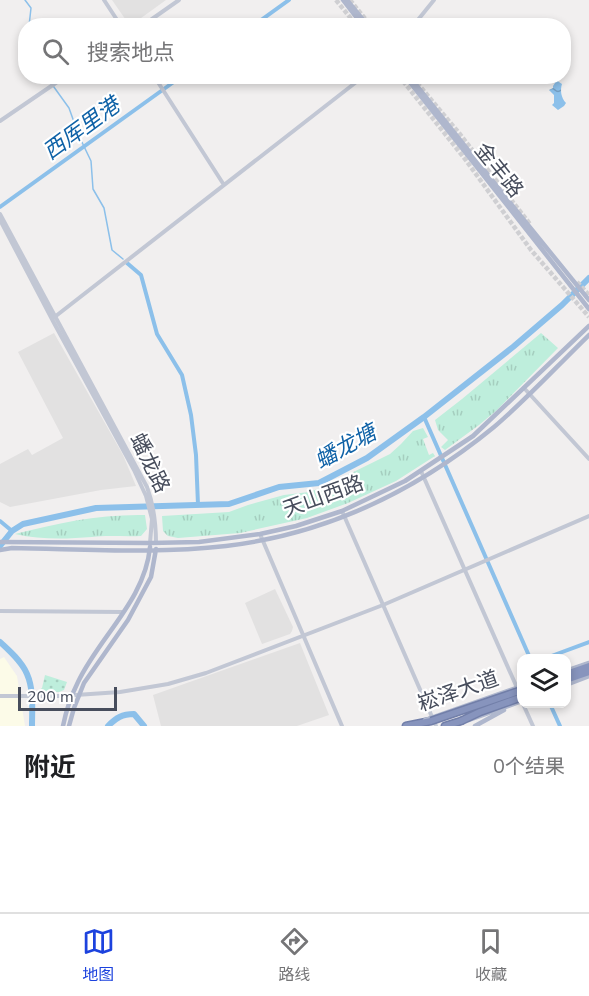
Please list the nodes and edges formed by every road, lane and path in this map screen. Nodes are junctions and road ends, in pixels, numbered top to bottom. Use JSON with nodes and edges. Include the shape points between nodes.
{"nodes":[{"id":1,"x":104,"y":0,"type":"edge"},
{"id":2,"x":179,"y":0,"type":"edge"},
{"id":3,"x":345,"y":0,"type":"edge"},
{"id":4,"x":434,"y":0,"type":"edge"},
{"id":5,"x":116,"y":18,"type":"edge"},
{"id":6,"x":153,"y":18,"type":"edge"},
{"id":7,"x":357,"y":18,"type":"edge"},
{"id":8,"x":361,"y":18,"type":"edge"},
{"id":9,"x":419,"y":18,"type":"edge"},
{"id":10,"x":56,"y":84,"type":"edge"},
{"id":11,"x":159,"y":84,"type":"edge"},
{"id":12,"x":354,"y":84,"type":"edge"},
{"id":13,"x":413,"y":84,"type":"edge"},
{"id":14,"x":0,"y":121,"type":"edge"},
{"id":15,"x":224,"y":185,"type":"junction"},
{"id":16,"x":0,"y":214,"type":"edge"},
{"id":17,"x":0,"y":220,"type":"edge"},
{"id":18,"x":586,"y":299,"type":"edge"},
{"id":19,"x":589,"y":309,"type":"edge"},
{"id":20,"x":53,"y":317,"type":"junction"},
{"id":21,"x":589,"y":326,"type":"edge"},
{"id":22,"x":589,"y":335,"type":"edge"},
{"id":23,"x":524,"y":388,"type":"junction"},
{"id":24,"x":529,"y":394,"type":"junction"},
{"id":25,"x":449,"y":457,"type":"junction"},
{"id":26,"x":589,"y":459,"type":"edge"},
{"id":27,"x":421,"y":471,"type":"junction"},
{"id":28,"x":424,"y":478,"type":"junction"},
{"id":29,"x":342,"y":511,"type":"junction"},
{"id":30,"x":589,"y":516,"type":"edge"},
{"id":31,"x":345,"y":517,"type":"junction"},
{"id":32,"x":260,"y":534,"type":"junction"},
{"id":33,"x":263,"y":540,"type":"junction"},
{"id":34,"x":0,"y":543,"type":"edge"},
{"id":35,"x":153,"y":543,"type":"junction"},
{"id":36,"x":0,"y":550,"type":"edge"},
{"id":37,"x":153,"y":550,"type":"junction"},
{"id":38,"x":464,"y":570,"type":"junction"},
{"id":39,"x":383,"y":605,"type":"junction"},
{"id":40,"x":0,"y":612,"type":"edge"},
{"id":41,"x":123,"y":612,"type":"junction"},
{"id":42,"x":302,"y":635,"type":"junction"},
{"id":43,"x":589,"y":664,"type":"edge"},
{"id":44,"x":571,"y":671,"type":"edge"},
{"id":45,"x":589,"y":674,"type":"edge"},
{"id":46,"x":571,"y":681,"type":"edge"},
{"id":47,"x":517,"y":682,"type":"edge"},
{"id":48,"x":517,"y":689,"type":"edge"},
{"id":49,"x":78,"y":695,"type":"junction"},
{"id":50,"x":0,"y":696,"type":"edge"},
{"id":51,"x":72,"y":696,"type":"junction"},
{"id":52,"x":517,"y":701,"type":"edge"},
{"id":53,"x":517,"y":702,"type":"edge"},
{"id":54,"x":517,"y":703,"type":"edge"},
{"id":55,"x":525,"y":708,"type":"edge"},
{"id":56,"x":433,"y":721,"type":"edge"},
{"id":57,"x":460,"y":721,"type":"junction"},
{"id":58,"x":63,"y":726,"type":"edge"},
{"id":59,"x":69,"y":726,"type":"edge"},
{"id":60,"x":342,"y":726,"type":"edge"},
{"id":61,"x":406,"y":726,"type":"edge"},
{"id":62,"x":416,"y":726,"type":"edge"},
{"id":63,"x":445,"y":726,"type":"edge"},
{"id":64,"x":452,"y":726,"type":"edge"},
{"id":65,"x":475,"y":726,"type":"edge"},
{"id":66,"x":533,"y":726,"type":"edge"}],
"edges":[{"from":1,"to":5,"type":"street"},
{"from":2,"to":6,"type":"street"},
{"from":3,"to":7,"type":"main road"},
{"from":3,"to":8,"type":"main road"},
{"from":4,"to":9,"type":"street"},
{"from":10,"to":14,"type":"street"},
{"from":11,"to":15,"type":"street"},
{"from":12,"to":15,"type":"street"},
{"from":13,"to":18,"type":"main road","name":"金丰路","via":[[450,135]]},
{"from":15,"to":20,"type":"street"},
{"from":16,"to":20,"type":"street"},
{"from":17,"to":20,"type":"street"},
{"from":18,"to":19,"type":"main road","name":"金丰路"},
{"from":20,"to":35,"type":"street","name":"蟠龙路","via":[[148,496],[154,519]]},
{"from":21,"to":23,"type":"main road","name":"天山西路"},
{"from":22,"to":24,"type":"main road","name":"天山西路"},
{"from":23,"to":24,"type":"street"},
{"from":23,"to":25,"type":"main road","name":"天山西路"},
{"from":24,"to":25,"type":"main road","name":"天山西路","via":[[495,426]]},
{"from":24,"to":26,"type":"street"},
{"from":25,"to":27,"type":"main road","name":"天山西路"},
{"from":25,"to":28,"type":"main road","name":"天山西路"},
{"from":27,"to":28,"type":"street"},
{"from":27,"to":29,"type":"main road","name":"天山西路"},
{"from":28,"to":31,"type":"main road","name":"天山西路"},
{"from":28,"to":38,"type":"street"},
{"from":29,"to":31,"type":"street"},
{"from":29,"to":32,"type":"main road","name":"天山西路"},
{"from":30,"to":38,"type":"street"},
{"from":31,"to":33,"type":"main road","name":"天山西路"},
{"from":31,"to":39,"type":"street"},
{"from":32,"to":33,"type":"street"},
{"from":32,"to":35,"type":"main road","name":"天山西路"},
{"from":33,"to":37,"type":"main road","name":"天山西路"},
{"from":33,"to":42,"type":"street"},
{"from":34,"to":35,"type":"main road","name":"天山西路"},
{"from":35,"to":37,"type":"main road","name":"蟠龙路"},
{"from":36,"to":37,"type":"main road","name":"天山西路"},
{"from":37,"to":41,"type":"main road","name":"蟠龙路","via":[[142,581]]},
{"from":37,"to":49,"type":"main road","name":"蟠龙路","via":[[151,577],[128,620]]},
{"from":38,"to":39,"type":"street"},
{"from":38,"to":47,"type":"street"},
{"from":39,"to":42,"type":"street"},
{"from":39,"to":56,"type":"street"},
{"from":40,"to":41,"type":"street"},
{"from":41,"to":51,"type":"main road","name":"蟠龙路","via":[[82,673]]},
{"from":42,"to":49,"type":"street","via":[[168,684]]},
{"from":42,"to":60,"type":"street"},
{"from":43,"to":44,"type":"highway"},
{"from":45,"to":46,"type":"highway"},
{"from":48,"to":56,"type":"highway","bridge":true},
{"from":49,"to":51,"type":"street"},
{"from":49,"to":59,"type":"main road","name":"蟠龙路"},
{"from":50,"to":51,"type":"street"},
{"from":51,"to":58,"type":"main road","name":"蟠龙路"},
{"from":52,"to":57,"type":"highway","bridge":true},
{"from":53,"to":64,"type":"main road","name":"崧泽大道"},
{"from":54,"to":65,"type":"main road"},
{"from":55,"to":66,"type":"street"},
{"from":56,"to":61,"type":"highway"},
{"from":56,"to":62,"type":"highway"},
{"from":57,"to":63,"type":"highway"},
{"from":57,"to":64,"type":"highway"}]}
